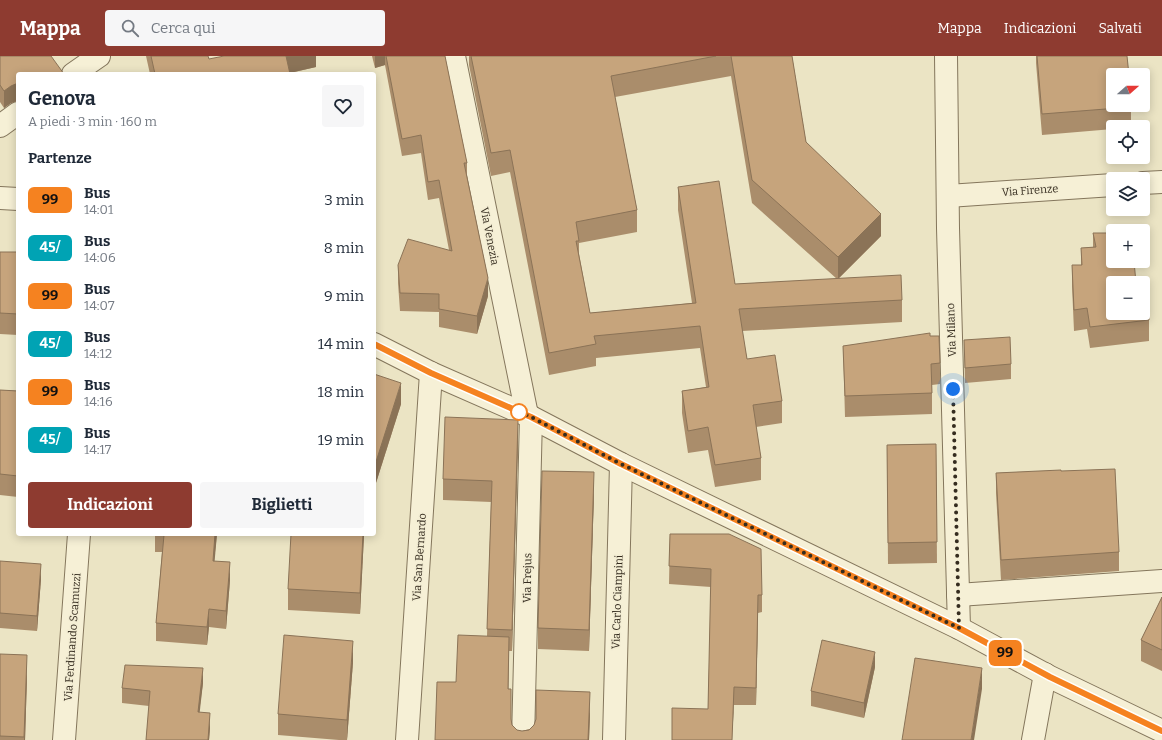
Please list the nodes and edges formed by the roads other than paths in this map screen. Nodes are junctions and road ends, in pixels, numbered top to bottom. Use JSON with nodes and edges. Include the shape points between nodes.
{"nodes":[{"id":1,"x":454,"y":56,"type":"edge"},
{"id":2,"x":946,"y":56,"type":"edge"},
{"id":3,"x":16,"y":114,"type":"edge"},
{"id":4,"x":0,"y":126,"type":"edge"},
{"id":5,"x":1162,"y":182,"type":"edge"},
{"id":6,"x":1150,"y":183,"type":"edge"},
{"id":7,"x":1106,"y":185,"type":"edge"},
{"id":8,"x":948,"y":196,"type":"junction"},
{"id":9,"x":0,"y":198,"type":"edge"},
{"id":10,"x":16,"y":199,"type":"edge"},
{"id":11,"x":376,"y":345,"type":"edge"},
{"id":12,"x":431,"y":373,"type":"junction"},
{"id":13,"x":529,"y":416,"type":"junction"},
{"id":14,"x":621,"y":464,"type":"junction"},
{"id":15,"x":79,"y":536,"type":"edge"},
{"id":16,"x":1162,"y":581,"type":"edge"},
{"id":17,"x":958,"y":594,"type":"junction"},
{"id":18,"x":959,"y":628,"type":"junction"},
{"id":19,"x":1045,"y":674,"type":"junction"},
{"id":20,"x":1162,"y":731,"type":"edge"},
{"id":21,"x":64,"y":740,"type":"edge"},
{"id":22,"x":407,"y":740,"type":"edge"},
{"id":23,"x":523,"y":740,"type":"edge"},
{"id":24,"x":614,"y":740,"type":"edge"},
{"id":25,"x":1033,"y":740,"type":"edge"}],
"edges":[{"from":1,"to":13,"type":"street","name":"Via Venezia"},
{"from":2,"to":8,"type":"street","name":"Via Milano"},
{"from":3,"to":4,"type":"street"},
{"from":5,"to":6,"type":"street"},
{"from":7,"to":8,"type":"street","name":"Via Firenze"},
{"from":8,"to":17,"type":"street","name":"Via Milano"},
{"from":9,"to":10,"type":"street"},
{"from":11,"to":12,"type":"street"},
{"from":12,"to":13,"type":"street"},
{"from":12,"to":22,"type":"street","name":"Via San Bernardo"},
{"from":13,"to":14,"type":"street"},
{"from":13,"to":23,"type":"street","name":"Via Frejus"},
{"from":14,"to":18,"type":"street"},
{"from":14,"to":24,"type":"street","name":"Via Carlo Ciampini"},
{"from":15,"to":21,"type":"street","name":"Via Ferdinando Scamuzzi"},
{"from":16,"to":17,"type":"street"},
{"from":17,"to":18,"type":"street","name":"Via Milano"},
{"from":18,"to":19,"type":"street"},
{"from":19,"to":20,"type":"street"},
{"from":19,"to":25,"type":"street"}]}
